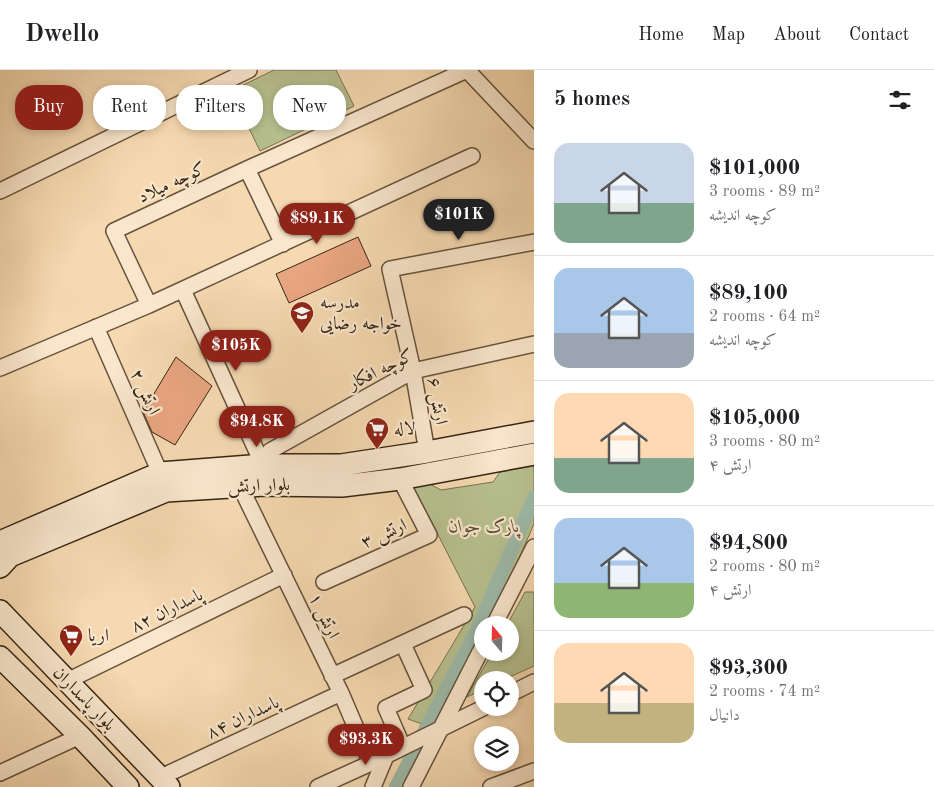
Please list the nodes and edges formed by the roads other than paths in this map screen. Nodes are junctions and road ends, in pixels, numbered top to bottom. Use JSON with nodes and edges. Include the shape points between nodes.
{"nodes":[{"id":1,"x":249,"y":70,"type":"edge"},
{"id":2,"x":467,"y":70,"type":"edge"},
{"id":3,"x":534,"y":140,"type":"edge"},
{"id":4,"x":472,"y":156,"type":"dead end"},
{"id":5,"x":247,"y":169,"type":"junction"},
{"id":6,"x":0,"y":191,"type":"edge"},
{"id":7,"x":534,"y":242,"type":"edge"},
{"id":8,"x":283,"y":244,"type":"junction"},
{"id":9,"x":183,"y":290,"type":"junction"},
{"id":10,"x":149,"y":305,"type":"junction"},
{"id":11,"x":96,"y":327,"type":"junction"},
{"id":12,"x":534,"y":344,"type":"edge"},
{"id":13,"x":0,"y":368,"type":"edge"},
{"id":14,"x":413,"y":372,"type":"junction"},
{"id":15,"x":534,"y":432,"type":"edge"},
{"id":16,"x":427,"y":452,"type":"junction"},
{"id":17,"x":534,"y":454,"type":"edge"},
{"id":18,"x":160,"y":473,"type":"junction"},
{"id":19,"x":264,"y":475,"type":"junction"},
{"id":20,"x":400,"y":479,"type":"junction"},
{"id":21,"x":240,"y":486,"type":"junction"},
{"id":22,"x":0,"y":542,"type":"edge"},
{"id":23,"x":534,"y":549,"type":"edge"},
{"id":24,"x":0,"y":567,"type":"edge"},
{"id":25,"x":284,"y":575,"type":"junction"},
{"id":26,"x":324,"y":582,"type":"dead end"},
{"id":27,"x":0,"y":611,"type":"edge"},
{"id":28,"x":464,"y":615,"type":"dead end"},
{"id":29,"x":499,"y":616,"type":"edge"},
{"id":30,"x":403,"y":644,"type":"junction"},
{"id":31,"x":0,"y":657,"type":"edge"},
{"id":32,"x":475,"y":661,"type":"edge"},
{"id":33,"x":332,"y":676,"type":"junction"},
{"id":34,"x":67,"y":680,"type":"junction"},
{"id":35,"x":534,"y":682,"type":"edge"},
{"id":36,"x":519,"y":690,"type":"edge"},
{"id":37,"x":341,"y":693,"type":"junction"},
{"id":38,"x":474,"y":712,"type":"edge"},
{"id":39,"x":436,"y":731,"type":"junction"},
{"id":40,"x":80,"y":736,"type":"junction"},
{"id":41,"x":408,"y":745,"type":"junction"},
{"id":42,"x":386,"y":756,"type":"junction"},
{"id":43,"x":370,"y":763,"type":"junction"},
{"id":44,"x":534,"y":771,"type":"edge"},
{"id":45,"x":155,"y":772,"type":"edge"},
{"id":46,"x":0,"y":773,"type":"edge"},
{"id":47,"x":125,"y":782,"type":"edge"},
{"id":48,"x":318,"y":787,"type":"edge"},
{"id":49,"x":373,"y":787,"type":"edge"},
{"id":50,"x":411,"y":787,"type":"edge"},
{"id":51,"x":491,"y":787,"type":"edge"}],
"edges":[{"from":1,"to":6,"type":"street"},
{"from":2,"to":3,"type":"street"},
{"from":2,"to":5,"type":"street","name":"کوچه میلاد"},
{"from":4,"to":8,"type":"street"},
{"from":5,"to":8,"type":"street"},
{"from":5,"to":10,"type":"street","name":"کوچه میلاد","via":[[114,231]]},
{"from":7,"to":14,"type":"street","name":"ارتش ۶","via":[[390,269]]},
{"from":8,"to":9,"type":"street"},
{"from":9,"to":10,"type":"street"},
{"from":9,"to":19,"type":"street"},
{"from":10,"to":11,"type":"street"},
{"from":11,"to":13,"type":"street"},
{"from":11,"to":18,"type":"street","name":"ارتش ۲"},
{"from":12,"to":14,"type":"street","name":"کوچه افکار"},
{"from":14,"to":16,"type":"street","name":"ارتش ۶"},
{"from":14,"to":19,"type":"street","name":"کوچه افکار","via":[[270,451]]},
{"from":15,"to":16,"type":"street","name":"بلوار ارتش"},
{"from":16,"to":19,"type":"street","name":"بلوار ارتش"},
{"from":17,"to":20,"type":"street","name":"بلوار ارتش"},
{"from":18,"to":19,"type":"street","name":"بلوار ارتش"},
{"from":18,"to":22,"type":"street","name":"بلوار ارتش"},
{"from":19,"to":20,"type":"street","name":"بلوار ارتش","via":[[342,486]]},
{"from":19,"to":21,"type":"street","name":"بلوار ارتش"},
{"from":20,"to":26,"type":"street","name":"ارتش ۳","via":[[429,535]]},
{"from":21,"to":24,"type":"street","name":"بلوار ارتش","via":[[166,490],[10,556]]},
{"from":21,"to":25,"type":"street","name":"ارتش ۱"},
{"from":23,"to":29,"type":"street"},
{"from":25,"to":33,"type":"street","name":"ارتش ۱"},
{"from":25,"to":34,"type":"street","name":"پاسداران ۸۲"},
{"from":27,"to":34,"type":"street","name":"بلوار پاسداران"},
{"from":28,"to":30,"type":"street"},
{"from":30,"to":33,"type":"street"},
{"from":30,"to":41,"type":"street","via":[[424,690],[386,708]]},
{"from":31,"to":40,"type":"street","name":"بلوار پاسداران"},
{"from":32,"to":39,"type":"street"},
{"from":33,"to":37,"type":"street","name":"ارتش ۱"},
{"from":34,"to":45,"type":"street","name":"بلوار پاسداران"},
{"from":35,"to":36,"type":"street"},
{"from":37,"to":43,"type":"street","name":"ارتش ۱"},
{"from":37,"to":45,"type":"street","name":"پاسداران ۸۴"},
{"from":38,"to":39,"type":"street"},
{"from":39,"to":41,"type":"street"},
{"from":39,"to":50,"type":"street"},
{"from":40,"to":46,"type":"street"},
{"from":40,"to":47,"type":"street","name":"بلوار پاسداران"},
{"from":41,"to":42,"type":"street"},
{"from":42,"to":43,"type":"street"},
{"from":42,"to":49,"type":"street"},
{"from":43,"to":48,"type":"street"},
{"from":44,"to":51,"type":"street"},
{"from":45,"to":47,"type":"street","via":[[142,769]]}]}
